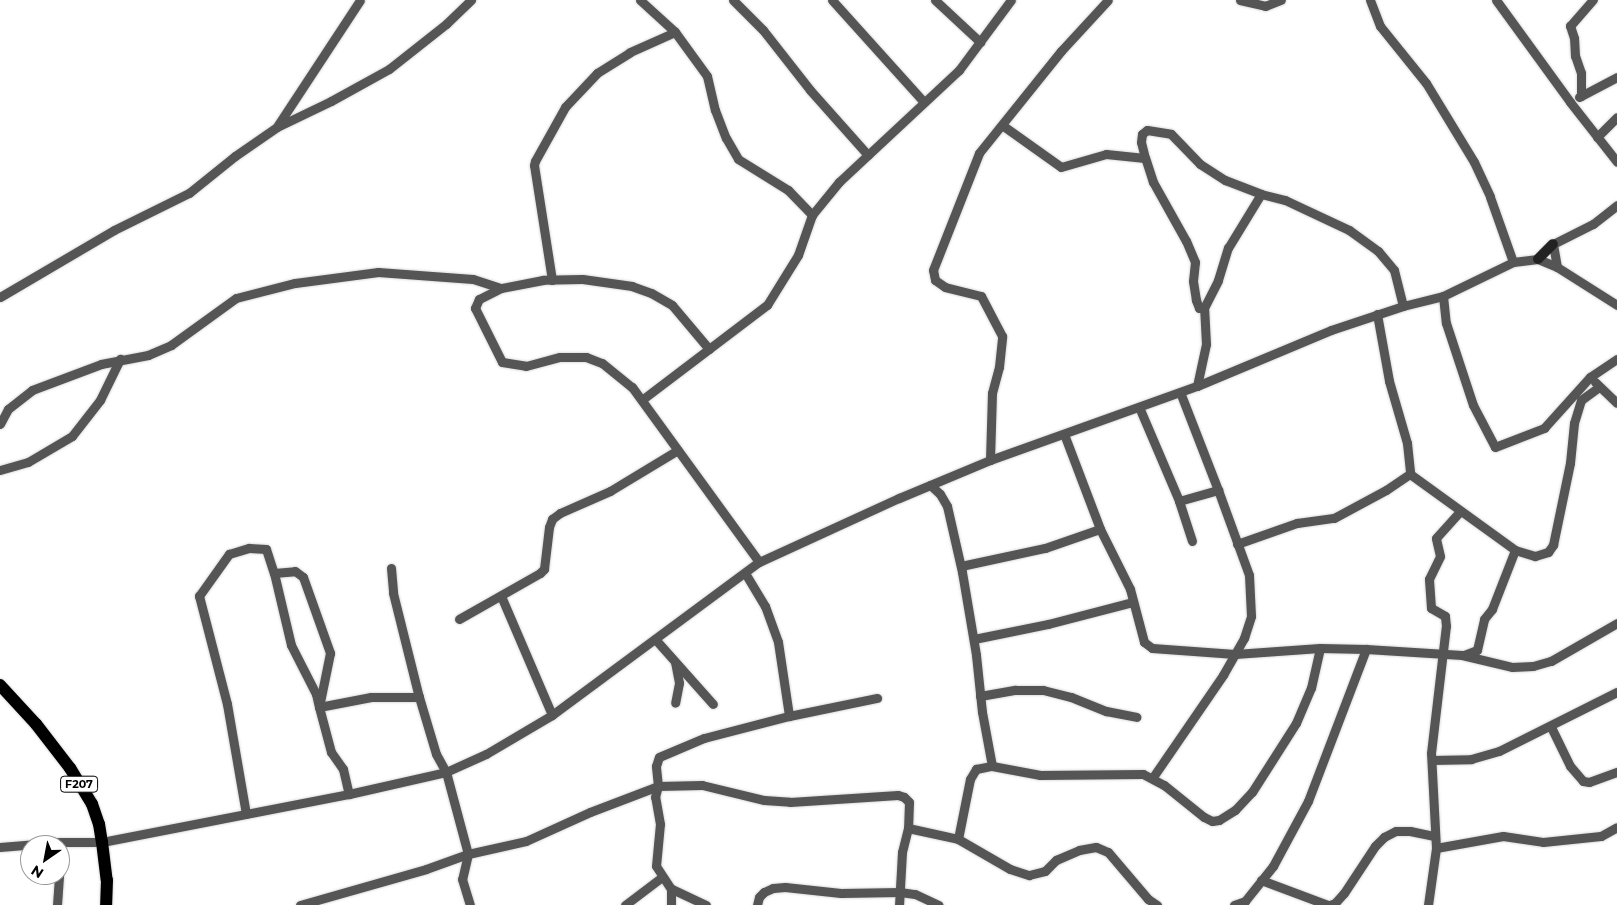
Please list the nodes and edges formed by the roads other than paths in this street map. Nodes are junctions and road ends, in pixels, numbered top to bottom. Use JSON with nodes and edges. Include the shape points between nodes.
{"nodes":[{"id":1,"x":360,"y":0,"type":"edge"},
{"id":2,"x":472,"y":0,"type":"edge"},
{"id":3,"x":640,"y":0,"type":"edge"},
{"id":4,"x":733,"y":0,"type":"edge"},
{"id":5,"x":832,"y":0,"type":"edge"},
{"id":6,"x":935,"y":0,"type":"edge"},
{"id":7,"x":1011,"y":0,"type":"edge"},
{"id":8,"x":1108,"y":0,"type":"edge"},
{"id":9,"x":1240,"y":0,"type":"edge"},
{"id":10,"x":1280,"y":0,"type":"edge"},
{"id":11,"x":1370,"y":0,"type":"edge"},
{"id":12,"x":1496,"y":0,"type":"edge"},
{"id":13,"x":1593,"y":0,"type":"edge"},
{"id":14,"x":675,"y":32,"type":"junction"},
{"id":15,"x":980,"y":42,"type":"junction"},
{"id":16,"x":1617,"y":77,"type":"edge"},
{"id":17,"x":1581,"y":96,"type":"junction"},
{"id":18,"x":924,"y":102,"type":"junction"},
{"id":19,"x":1570,"y":102,"type":"junction"},
{"id":20,"x":1617,"y":117,"type":"edge"},
{"id":21,"x":1002,"y":125,"type":"junction"},
{"id":22,"x":277,"y":127,"type":"junction"},
{"id":23,"x":1597,"y":137,"type":"junction"},
{"id":24,"x":868,"y":155,"type":"junction"},
{"id":25,"x":1145,"y":158,"type":"junction"},
{"id":26,"x":1617,"y":162,"type":"edge"},
{"id":27,"x":1261,"y":194,"type":"junction"},
{"id":28,"x":1617,"y":205,"type":"edge"},
{"id":29,"x":812,"y":215,"type":"junction"},
{"id":30,"x":1553,"y":244,"type":"junction"},
{"id":31,"x":1538,"y":258,"type":"junction"},
{"id":32,"x":1513,"y":262,"type":"junction"},
{"id":33,"x":1557,"y":267,"type":"junction"},
{"id":34,"x":552,"y":280,"type":"junction"},
{"id":35,"x":501,"y":288,"type":"junction"},
{"id":36,"x":1443,"y":296,"type":"junction"},
{"id":37,"x":0,"y":297,"type":"edge"},
{"id":38,"x":1617,"y":305,"type":"edge"},
{"id":39,"x":1403,"y":306,"type":"junction"},
{"id":40,"x":1204,"y":308,"type":"junction"},
{"id":41,"x":1377,"y":314,"type":"junction"},
{"id":42,"x":709,"y":349,"type":"junction"},
{"id":43,"x":1617,"y":358,"type":"edge"},
{"id":44,"x":120,"y":359,"type":"junction"},
{"id":45,"x":1590,"y":376,"type":"junction"},
{"id":46,"x":1196,"y":386,"type":"junction"},
{"id":47,"x":1599,"y":387,"type":"junction"},
{"id":48,"x":1180,"y":392,"type":"junction"},
{"id":49,"x":643,"y":399,"type":"junction"},
{"id":50,"x":1617,"y":403,"type":"edge"},
{"id":51,"x":1139,"y":407,"type":"junction"},
{"id":52,"x":0,"y":424,"type":"edge"},
{"id":53,"x":1064,"y":434,"type":"junction"},
{"id":54,"x":678,"y":450,"type":"junction"},
{"id":55,"x":990,"y":460,"type":"junction"},
{"id":56,"x":0,"y":470,"type":"edge"},
{"id":57,"x":1410,"y":474,"type":"junction"},
{"id":58,"x":930,"y":485,"type":"junction"},
{"id":59,"x":1218,"y":490,"type":"junction"},
{"id":60,"x":1179,"y":501,"type":"junction"},
{"id":61,"x":1460,"y":510,"type":"junction"},
{"id":62,"x":1100,"y":529,"type":"junction"},
{"id":63,"x":1192,"y":541,"type":"dead end"},
{"id":64,"x":1237,"y":544,"type":"junction"},
{"id":65,"x":1515,"y":550,"type":"junction"},
{"id":66,"x":760,"y":562,"type":"junction"},
{"id":67,"x":961,"y":566,"type":"junction"},
{"id":68,"x":391,"y":568,"type":"dead end"},
{"id":69,"x":274,"y":573,"type":"junction"},
{"id":70,"x":745,"y":573,"type":"junction"},
{"id":71,"x":502,"y":596,"type":"junction"},
{"id":72,"x":1134,"y":602,"type":"junction"},
{"id":73,"x":459,"y":619,"type":"dead end"},
{"id":74,"x":1617,"y":623,"type":"edge"},
{"id":75,"x":1244,"y":638,"type":"junction"},
{"id":76,"x":655,"y":639,"type":"junction"},
{"id":77,"x":974,"y":640,"type":"junction"},
{"id":78,"x":1320,"y":648,"type":"junction"},
{"id":79,"x":1366,"y":649,"type":"junction"},
{"id":80,"x":1247,"y":653,"type":"junction"},
{"id":81,"x":1234,"y":654,"type":"junction"},
{"id":82,"x":1443,"y":654,"type":"junction"},
{"id":83,"x":1462,"y":655,"type":"junction"},
{"id":84,"x":675,"y":662,"type":"junction"},
{"id":85,"x":0,"y":685,"type":"edge"},
{"id":86,"x":1617,"y":692,"type":"edge"},
{"id":87,"x":980,"y":696,"type":"junction"},
{"id":88,"x":419,"y":697,"type":"junction"},
{"id":89,"x":877,"y":698,"type":"dead end"},
{"id":90,"x":675,"y":704,"type":"dead end"},
{"id":91,"x":713,"y":704,"type":"dead end"},
{"id":92,"x":320,"y":707,"type":"junction"},
{"id":93,"x":552,"y":715,"type":"junction"},
{"id":94,"x":789,"y":716,"type":"junction"},
{"id":95,"x":1136,"y":717,"type":"dead end"},
{"id":96,"x":1551,"y":727,"type":"junction"},
{"id":97,"x":1432,"y":760,"type":"junction"},
{"id":98,"x":992,"y":766,"type":"junction"},
{"id":99,"x":446,"y":772,"type":"junction"},
{"id":100,"x":1617,"y":772,"type":"edge"},
{"id":101,"x":1152,"y":777,"type":"junction"},
{"id":102,"x":658,"y":786,"type":"junction"},
{"id":103,"x":350,"y":794,"type":"junction"},
{"id":104,"x":246,"y":814,"type":"junction"},
{"id":105,"x":908,"y":828,"type":"junction"},
{"id":106,"x":1617,"y":828,"type":"edge"},
{"id":107,"x":1434,"y":836,"type":"junction"},
{"id":108,"x":958,"y":839,"type":"junction"},
{"id":109,"x":102,"y":842,"type":"junction"},
{"id":110,"x":70,"y":845,"type":"edge"},
{"id":111,"x":0,"y":847,"type":"edge"},
{"id":112,"x":20,"y":847,"type":"edge"},
{"id":113,"x":1436,"y":848,"type":"junction"},
{"id":114,"x":468,"y":854,"type":"junction"},
{"id":115,"x":662,"y":877,"type":"junction"},
{"id":116,"x":1261,"y":880,"type":"junction"},
{"id":117,"x":58,"y":885,"type":"edge"},
{"id":118,"x":671,"y":889,"type":"junction"},
{"id":119,"x":900,"y":892,"type":"junction"},
{"id":120,"x":57,"y":905,"type":"edge"},
{"id":121,"x":106,"y":905,"type":"edge"},
{"id":122,"x":300,"y":905,"type":"edge"},
{"id":123,"x":470,"y":905,"type":"edge"},
{"id":124,"x":625,"y":905,"type":"edge"},
{"id":125,"x":671,"y":905,"type":"edge"},
{"id":126,"x":706,"y":905,"type":"edge"},
{"id":127,"x":757,"y":905,"type":"edge"},
{"id":128,"x":898,"y":905,"type":"edge"},
{"id":129,"x":940,"y":905,"type":"edge"},
{"id":130,"x":1157,"y":905,"type":"edge"},
{"id":131,"x":1234,"y":905,"type":"edge"},
{"id":132,"x":1329,"y":905,"type":"edge"},
{"id":133,"x":1428,"y":905,"type":"edge"}],
"edges":[{"from":1,"to":22,"type":"street"},
{"from":2,"to":22,"type":"street","via":[[389,69]]},
{"from":3,"to":14,"type":"street"},
{"from":4,"to":24,"type":"street","via":[[763,30],[810,90]]},
{"from":5,"to":18,"type":"street"},
{"from":6,"to":15,"type":"street"},
{"from":7,"to":15,"type":"street"},
{"from":8,"to":21,"type":"street","via":[[1061,51]]},
{"from":9,"to":10,"type":"street","via":[[1265,6]]},
{"from":11,"to":32,"type":"street","via":[[1380,26],[1426,83],[1474,162]]},
{"from":12,"to":19,"type":"street"},
{"from":13,"to":17,"type":"street","via":[[1570,26],[1574,56],[1581,73]]},
{"from":14,"to":29,"type":"street","via":[[707,76],[714,110],[738,159],[788,190]]},
{"from":14,"to":34,"type":"street","via":[[630,52],[596,73],[565,107],[535,161]]},
{"from":15,"to":18,"type":"street","via":[[959,70]]},
{"from":16,"to":17,"type":"street"},
{"from":17,"to":19,"type":"street"},
{"from":18,"to":24,"type":"street"},
{"from":19,"to":23,"type":"street"},
{"from":20,"to":23,"type":"street"},
{"from":21,"to":25,"type":"street","via":[[1061,167],[1106,154]]},
{"from":21,"to":55,"type":"street","via":[[979,153],[933,270],[935,280],[946,288],[981,296],[1002,336],[992,393]]},
{"from":22,"to":37,"type":"street","via":[[189,193],[114,230]]},
{"from":23,"to":26,"type":"street"},
{"from":24,"to":29,"type":"street","via":[[839,182]]},
{"from":25,"to":27,"type":"street","via":[[1142,134],[1147,130],[1171,134],[1200,164],[1225,180]]},
{"from":25,"to":40,"type":"street","via":[[1153,182],[1195,262],[1196,300],[1199,308]]},
{"from":27,"to":39,"type":"street","via":[[1285,200],[1349,230],[1378,251],[1394,270]]},
{"from":27,"to":40,"type":"street","via":[[1228,248],[1218,280]]},
{"from":28,"to":30,"type":"street","via":[[1593,224]]},
{"from":29,"to":42,"type":"street","via":[[798,255],[767,305]]},
{"from":30,"to":31,"type":"street"},
{"from":30,"to":33,"type":"street"},
{"from":31,"to":32,"type":"street"},
{"from":31,"to":33,"type":"street"},
{"from":32,"to":36,"type":"street"},
{"from":33,"to":38,"type":"street"},
{"from":34,"to":35,"type":"street"},
{"from":34,"to":42,"type":"street","via":[[615,283],[652,293],[672,305]]},
{"from":35,"to":44,"type":"street","via":[[473,278],[378,272],[295,283],[236,298],[171,345],[148,355]]},
{"from":35,"to":49,"type":"street","via":[[479,299],[475,308],[502,362],[526,366],[560,357],[586,357],[602,363]]},
{"from":36,"to":39,"type":"street"},
{"from":36,"to":45,"type":"street","via":[[1446,323],[1472,405],[1495,446],[1544,428]]},
{"from":39,"to":41,"type":"street"},
{"from":40,"to":46,"type":"street","via":[[1206,344]]},
{"from":41,"to":46,"type":"street"},
{"from":41,"to":57,"type":"street","via":[[1389,381],[1407,443]]},
{"from":42,"to":49,"type":"street"},
{"from":43,"to":45,"type":"street"},
{"from":44,"to":52,"type":"street","via":[[32,390],[8,409]]},
{"from":44,"to":56,"type":"street","via":[[100,400],[72,436],[28,462]]},
{"from":45,"to":47,"type":"street"},
{"from":46,"to":48,"type":"street"},
{"from":47,"to":50,"type":"street"},
{"from":47,"to":65,"type":"street","via":[[1581,400],[1574,422],[1570,463],[1553,544],[1548,552],[1535,556]]},
{"from":48,"to":51,"type":"street"},
{"from":48,"to":59,"type":"street"},
{"from":49,"to":54,"type":"street"},
{"from":51,"to":53,"type":"street"},
{"from":51,"to":60,"type":"street"},
{"from":53,"to":55,"type":"street"},
{"from":53,"to":62,"type":"street"},
{"from":54,"to":66,"type":"street"},
{"from":54,"to":71,"type":"street","via":[[610,491],[560,513],[549,527],[544,569]]},
{"from":55,"to":58,"type":"street"},
{"from":57,"to":61,"type":"street"},
{"from":57,"to":64,"type":"street","via":[[1334,518],[1297,523]]},
{"from":58,"to":66,"type":"street"},
{"from":58,"to":67,"type":"street","via":[[947,506]]},
{"from":59,"to":60,"type":"street"},
{"from":59,"to":64,"type":"street"},
{"from":60,"to":63,"type":"street"},
{"from":61,"to":65,"type":"street"},
{"from":61,"to":82,"type":"street","via":[[1436,538],[1440,556],[1429,579],[1431,608],[1445,616]]},
{"from":62,"to":67,"type":"street","via":[[1045,548]]},
{"from":62,"to":72,"type":"street"},
{"from":64,"to":75,"type":"street","via":[[1249,575],[1252,598],[1251,616]]},
{"from":65,"to":83,"type":"street","via":[[1492,609],[1484,619],[1477,650]]},
{"from":66,"to":70,"type":"street"},
{"from":67,"to":77,"type":"street"},
{"from":68,"to":88,"type":"street","via":[[393,593]]},
{"from":69,"to":92,"type":"street","via":[[291,645]]},
{"from":69,"to":92,"type":"street","via":[[295,571],[303,577],[330,653]]},
{"from":69,"to":104,"type":"street","via":[[266,549],[249,548],[228,554],[199,596],[227,704]]},
{"from":70,"to":76,"type":"street"},
{"from":70,"to":94,"type":"street","via":[[765,606],[778,642]]},
{"from":71,"to":73,"type":"street"},
{"from":71,"to":93,"type":"street"},
{"from":72,"to":77,"type":"street"},
{"from":72,"to":81,"type":"street","via":[[1147,646]]},
{"from":74,"to":83,"type":"street","via":[[1551,661],[1533,666],[1512,668]]},
{"from":75,"to":80,"type":"street"},
{"from":75,"to":81,"type":"street"},
{"from":76,"to":84,"type":"street"},
{"from":76,"to":93,"type":"street"},
{"from":77,"to":87,"type":"street"},
{"from":78,"to":79,"type":"street"},
{"from":78,"to":80,"type":"street"},
{"from":78,"to":101,"type":"street","via":[[1311,688],[1296,722],[1252,792],[1235,810],[1212,821]]},
{"from":79,"to":82,"type":"street"},
{"from":79,"to":116,"type":"street","via":[[1308,801],[1273,866]]},
{"from":80,"to":81,"type":"street"},
{"from":81,"to":101,"type":"street"},
{"from":82,"to":83,"type":"street"},
{"from":82,"to":97,"type":"street"},
{"from":84,"to":90,"type":"street","via":[[679,683]]},
{"from":84,"to":91,"type":"street"},
{"from":85,"to":109,"type":"main road","number":"F207","via":[[70,768],[92,804]]},
{"from":86,"to":96,"type":"street"},
{"from":87,"to":95,"type":"street","via":[[1015,690],[1042,690],[1106,711]]},
{"from":87,"to":98,"type":"street"},
{"from":88,"to":92,"type":"street","via":[[371,697]]},
{"from":88,"to":99,"type":"street","via":[[436,754]]},
{"from":89,"to":94,"type":"street"},
{"from":92,"to":103,"type":"street","via":[[331,752],[343,769]]},
{"from":93,"to":99,"type":"street","via":[[486,754]]},
{"from":94,"to":102,"type":"street","via":[[704,738],[666,752],[659,757],[656,766]]},
{"from":96,"to":97,"type":"street","via":[[1499,751],[1471,759]]},
{"from":96,"to":100,"type":"street","via":[[1570,766],[1583,781],[1589,782]]},
{"from":97,"to":107,"type":"street"},
{"from":98,"to":101,"type":"street","via":[[1040,775],[1127,772]]},
{"from":98,"to":108,"type":"street","via":[[976,769],[970,779]]},
{"from":99,"to":103,"type":"street"},
{"from":99,"to":114,"type":"street"},
{"from":102,"to":105,"type":"street","via":[[702,785],[764,800],[790,802],[898,795],[909,802]]},
{"from":102,"to":114,"type":"street","via":[[526,841]]},
{"from":102,"to":115,"type":"street","via":[[655,806],[660,824],[656,866]]},
{"from":103,"to":104,"type":"street"},
{"from":104,"to":109,"type":"street"},
{"from":105,"to":108,"type":"street"},
{"from":105,"to":119,"type":"street","via":[[902,852]]},
{"from":106,"to":113,"type":"street","via":[[1601,836],[1543,842],[1503,836]]},
{"from":107,"to":113,"type":"street"},
{"from":107,"to":132,"type":"street","via":[[1396,831],[1384,837],[1374,846],[1336,903]]},
{"from":108,"to":130,"type":"street","via":[[1010,869],[1029,875],[1045,871],[1056,860],[1079,850],[1096,848],[1108,852],[1148,899]]},
{"from":109,"to":110,"type":"street"},
{"from":109,"to":121,"type":"main road","number":"F207","via":[[107,880]]},
{"from":111,"to":112,"type":"street"},
{"from":113,"to":133,"type":"street"},
{"from":114,"to":122,"type":"street"},
{"from":114,"to":123,"type":"street","via":[[462,879]]},
{"from":115,"to":118,"type":"street"},
{"from":115,"to":124,"type":"street"},
{"from":116,"to":131,"type":"street","via":[[1245,901]]},
{"from":116,"to":132,"type":"street"},
{"from":117,"to":120,"type":"street"},
{"from":118,"to":125,"type":"street"},
{"from":118,"to":126,"type":"street"},
{"from":119,"to":127,"type":"street","via":[[841,893],[773,888],[759,897]]},
{"from":119,"to":128,"type":"street"},
{"from":119,"to":129,"type":"street","via":[[915,894]]}]}
